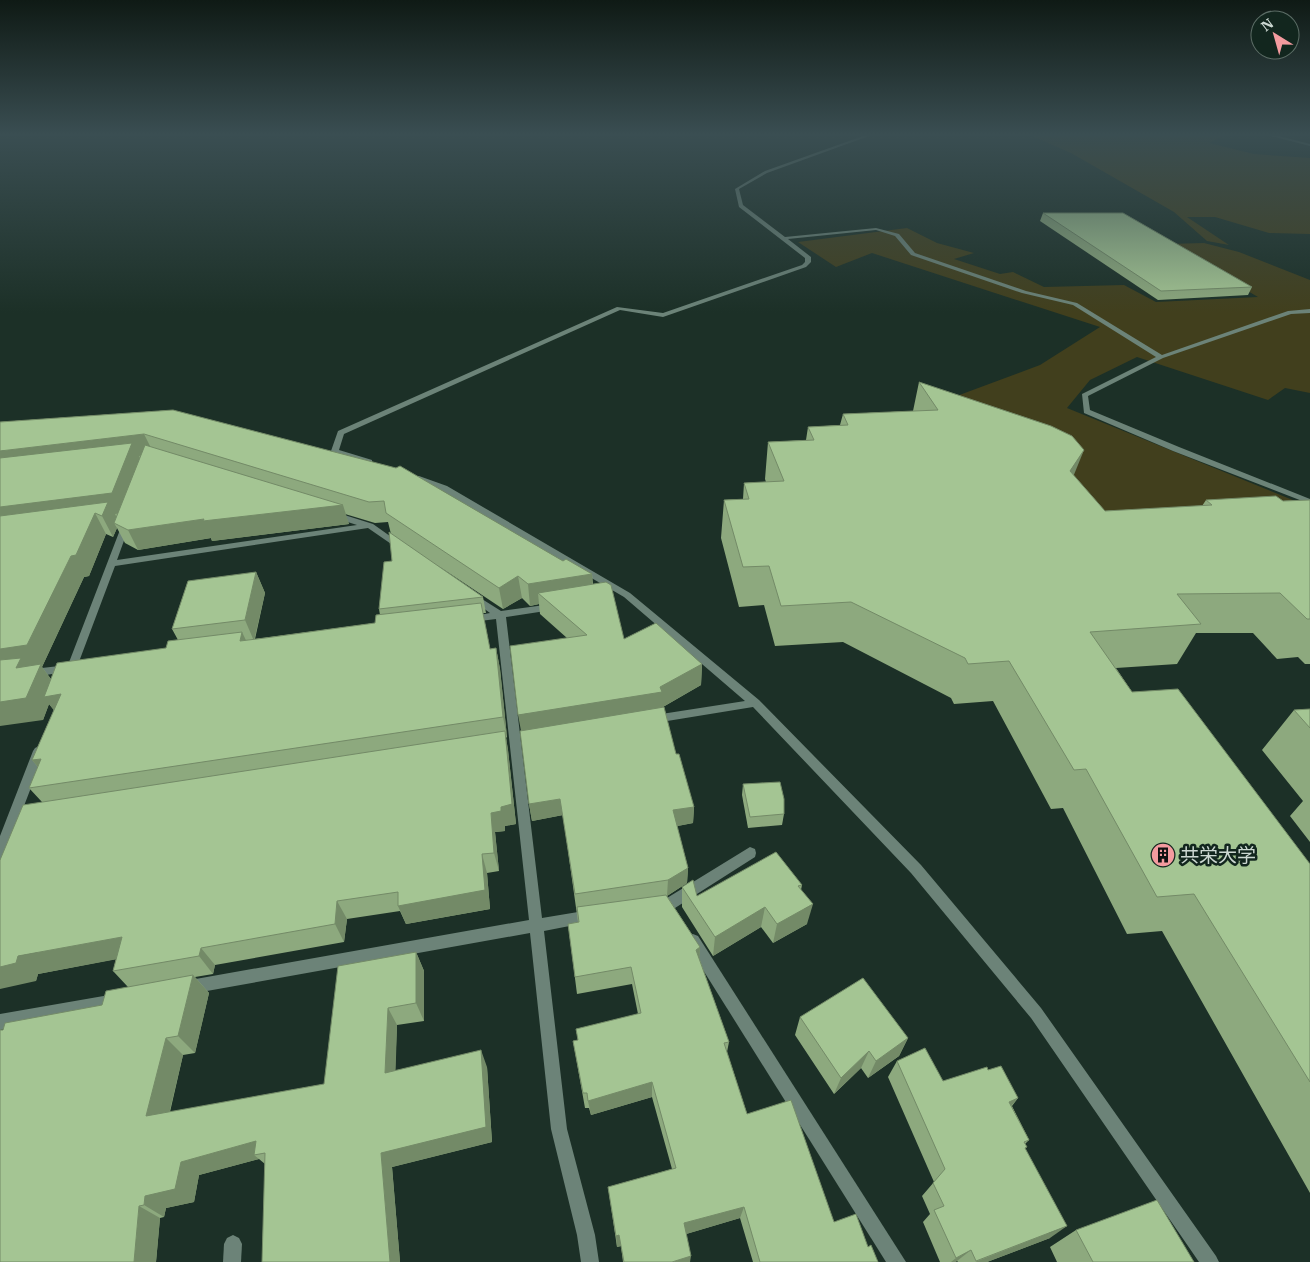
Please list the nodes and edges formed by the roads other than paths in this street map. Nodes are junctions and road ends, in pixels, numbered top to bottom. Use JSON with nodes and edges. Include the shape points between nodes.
{"nodes":[{"id":1,"x":738,"y":195,"type":"edge"},
{"id":2,"x":786,"y":238,"type":"junction"},
{"id":3,"x":1310,"y":311,"type":"edge"},
{"id":4,"x":1161,"y":357,"type":"junction"},
{"id":5,"x":380,"y":466,"type":"edge"},
{"id":6,"x":408,"y":476,"type":"edge"},
{"id":7,"x":1310,"y":502,"type":"edge"},
{"id":8,"x":325,"y":512,"type":"edge"},
{"id":9,"x":119,"y":519,"type":"edge"},
{"id":10,"x":370,"y":526,"type":"junction"},
{"id":11,"x":411,"y":554,"type":"edge"},
{"id":12,"x":111,"y":564,"type":"junction"},
{"id":13,"x":460,"y":588,"type":"edge"},
{"id":14,"x":627,"y":595,"type":"junction"},
{"id":15,"x":608,"y":598,"type":"edge"},
{"id":16,"x":559,"y":606,"type":"edge"},
{"id":17,"x":501,"y":616,"type":"junction"},
{"id":18,"x":462,"y":620,"type":"edge"},
{"id":19,"x":76,"y":667,"type":"junction"},
{"id":20,"x":18,"y":676,"type":"edge"},
{"id":21,"x":64,"y":686,"type":"edge"},
{"id":22,"x":755,"y":702,"type":"junction"},
{"id":23,"x":640,"y":722,"type":"edge"},
{"id":24,"x":44,"y":740,"type":"edge"},
{"id":25,"x":0,"y":853,"type":"edge"},
{"id":26,"x":750,"y":853,"type":"dead end"},
{"id":27,"x":670,"y":904,"type":"junction"},
{"id":28,"x":641,"y":908,"type":"edge"},
{"id":29,"x":603,"y":914,"type":"edge"},
{"id":30,"x":536,"y":924,"type":"junction"},
{"id":31,"x":175,"y":990,"type":"edge"},
{"id":32,"x":127,"y":999,"type":"edge"},
{"id":33,"x":0,"y":1022,"type":"edge"},
{"id":34,"x":590,"y":1262,"type":"edge"},
{"id":35,"x":897,"y":1262,"type":"edge"},
{"id":36,"x":1210,"y":1262,"type":"edge"}],
"edges":[{"from":1,"to":2,"type":"street","via":[[741,206]]},
{"from":2,"to":4,"type":"street","via":[[876,229],[887,231],[897,235],[913,254],[1024,292],[1075,304]]},
{"from":2,"to":5,"type":"street","via":[[808,257],[804,266],[662,315],[619,308],[342,434],[335,451]]},
{"from":3,"to":4,"type":"street","via":[[1290,312]]},
{"from":4,"to":7,"type":"street","via":[[1084,395],[1087,411]]},
{"from":6,"to":14,"type":"street","via":[[444,488]]},
{"from":8,"to":10,"type":"street"},
{"from":9,"to":12,"type":"street","via":[[129,517]]},
{"from":10,"to":11,"type":"street"},
{"from":10,"to":12,"type":"street"},
{"from":12,"to":19,"type":"street"},
{"from":13,"to":17,"type":"street"},
{"from":14,"to":15,"type":"street"},
{"from":14,"to":22,"type":"street"},
{"from":16,"to":17,"type":"street"},
{"from":17,"to":18,"type":"street"},
{"from":17,"to":30,"type":"street"},
{"from":19,"to":20,"type":"street"},
{"from":19,"to":21,"type":"street"},
{"from":22,"to":23,"type":"street"},
{"from":22,"to":36,"type":"street","via":[[916,869],[1036,1013]]},
{"from":24,"to":25,"type":"street","via":[[17,821]]},
{"from":26,"to":27,"type":"street"},
{"from":27,"to":28,"type":"street"},
{"from":27,"to":35,"type":"street"},
{"from":29,"to":30,"type":"street"},
{"from":30,"to":31,"type":"street"},
{"from":30,"to":34,"type":"street","via":[[559,1129]]},
{"from":32,"to":33,"type":"street"}]}
